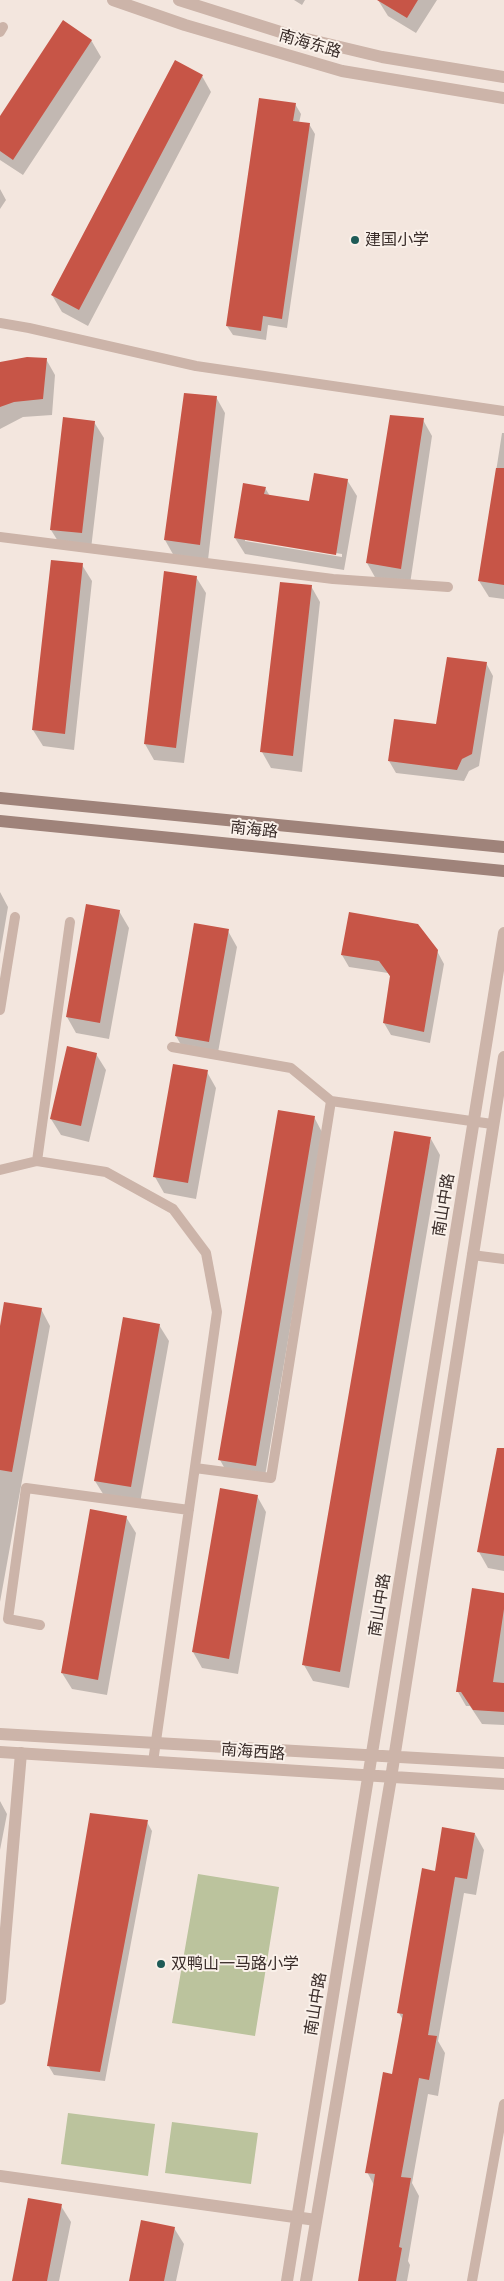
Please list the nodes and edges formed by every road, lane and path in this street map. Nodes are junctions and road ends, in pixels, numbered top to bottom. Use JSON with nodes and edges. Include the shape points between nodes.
{"nodes":[{"id":1,"x":113,"y":0,"type":"edge"},
{"id":2,"x":179,"y":0,"type":"edge"},
{"id":3,"x":504,"y":77,"type":"edge"},
{"id":4,"x":504,"y":98,"type":"edge"},
{"id":5,"x":0,"y":323,"type":"edge"},
{"id":6,"x":504,"y":411,"type":"edge"},
{"id":7,"x":0,"y":537,"type":"edge"},
{"id":8,"x":448,"y":587,"type":"dead end"},
{"id":9,"x":0,"y":798,"type":"edge"},
{"id":10,"x":0,"y":821,"type":"edge"},
{"id":11,"x":504,"y":847,"type":"edge"},
{"id":12,"x":504,"y":871,"type":"edge"},
{"id":13,"x":15,"y":917,"type":"dead end"},
{"id":14,"x":70,"y":922,"type":"dead end"},
{"id":15,"x":504,"y":933,"type":"edge"},
{"id":16,"x":0,"y":1010,"type":"edge"},
{"id":17,"x":172,"y":1047,"type":"dead end"},
{"id":18,"x":504,"y":1057,"type":"edge"},
{"id":19,"x":331,"y":1101,"type":"junction"},
{"id":20,"x":473,"y":1121,"type":"junction"},
{"id":21,"x":492,"y":1124,"type":"junction"},
{"id":22,"x":37,"y":1161,"type":"junction"},
{"id":23,"x":0,"y":1170,"type":"edge"},
{"id":24,"x":472,"y":1255,"type":"junction"},
{"id":25,"x":504,"y":1259,"type":"edge"},
{"id":26,"x":195,"y":1468,"type":"junction"},
{"id":27,"x":189,"y":1510,"type":"junction"},
{"id":28,"x":40,"y":1625,"type":"dead end"},
{"id":29,"x":0,"y":1734,"type":"edge"},
{"id":30,"x":155,"y":1743,"type":"junction"},
{"id":31,"x":0,"y":1752,"type":"edge"},
{"id":32,"x":21,"y":1753,"type":"junction"},
{"id":33,"x":373,"y":1755,"type":"junction"},
{"id":34,"x":394,"y":1756,"type":"junction"},
{"id":35,"x":152,"y":1762,"type":"junction"},
{"id":36,"x":504,"y":1763,"type":"edge"},
{"id":37,"x":370,"y":1776,"type":"junction"},
{"id":38,"x":391,"y":1778,"type":"junction"},
{"id":39,"x":504,"y":1784,"type":"edge"},
{"id":40,"x":0,"y":1999,"type":"edge"},
{"id":41,"x":504,"y":2104,"type":"edge"},
{"id":42,"x":0,"y":2176,"type":"edge"},
{"id":43,"x":297,"y":2217,"type":"junction"},
{"id":44,"x":316,"y":2220,"type":"junction"},
{"id":45,"x":287,"y":2281,"type":"edge"},
{"id":46,"x":306,"y":2281,"type":"edge"},
{"id":47,"x":472,"y":2281,"type":"edge"}],
"edges":[{"from":1,"to":4,"type":"street","name":"南海东路","via":[[185,25],[342,71]]},
{"from":2,"to":3,"type":"street","name":"南海东路","via":[[300,37],[382,57]]},
{"from":5,"to":6,"type":"lane","via":[[196,366]]},
{"from":7,"to":8,"type":"lane","via":[[333,579]]},
{"from":9,"to":11,"type":"main road","name":"南海路"},
{"from":10,"to":12,"type":"main road","name":"南海路"},
{"from":13,"to":16,"type":"lane"},
{"from":14,"to":22,"type":"lane"},
{"from":15,"to":20,"type":"street","name":"南山中路"},
{"from":17,"to":19,"type":"lane","via":[[291,1068]]},
{"from":18,"to":21,"type":"street"},
{"from":19,"to":20,"type":"lane"},
{"from":19,"to":26,"type":"lane","via":[[271,1478]]},
{"from":20,"to":21,"type":"lane"},
{"from":20,"to":33,"type":"street","name":"南山中路"},
{"from":21,"to":24,"type":"street"},
{"from":22,"to":23,"type":"lane"},
{"from":22,"to":26,"type":"lane","via":[[106,1172],[172,1209],[206,1253],[217,1312]]},
{"from":24,"to":25,"type":"lane"},
{"from":24,"to":34,"type":"street"},
{"from":26,"to":27,"type":"lane"},
{"from":27,"to":28,"type":"lane","via":[[26,1488],[8,1619]]},
{"from":27,"to":30,"type":"lane"},
{"from":29,"to":30,"type":"street","name":"南海西路"},
{"from":30,"to":33,"type":"street","name":"南海西路"},
{"from":30,"to":35,"type":"lane"},
{"from":31,"to":32,"type":"street","name":"南海西路"},
{"from":32,"to":35,"type":"street","name":"南海西路"},
{"from":32,"to":40,"type":"street"},
{"from":33,"to":34,"type":"street","name":"南海西路"},
{"from":33,"to":37,"type":"street","name":"南山中路"},
{"from":34,"to":36,"type":"street","name":"南海西路"},
{"from":34,"to":38,"type":"street"},
{"from":35,"to":37,"type":"street","name":"南海西路"},
{"from":37,"to":38,"type":"street","name":"南海西路"},
{"from":37,"to":43,"type":"street","name":"南山中路"},
{"from":38,"to":39,"type":"street","name":"南海西路"},
{"from":38,"to":44,"type":"street"},
{"from":41,"to":47,"type":"lane"},
{"from":42,"to":43,"type":"street"},
{"from":43,"to":44,"type":"street"},
{"from":43,"to":45,"type":"street","name":"南山中路"},
{"from":44,"to":46,"type":"street"}]}
